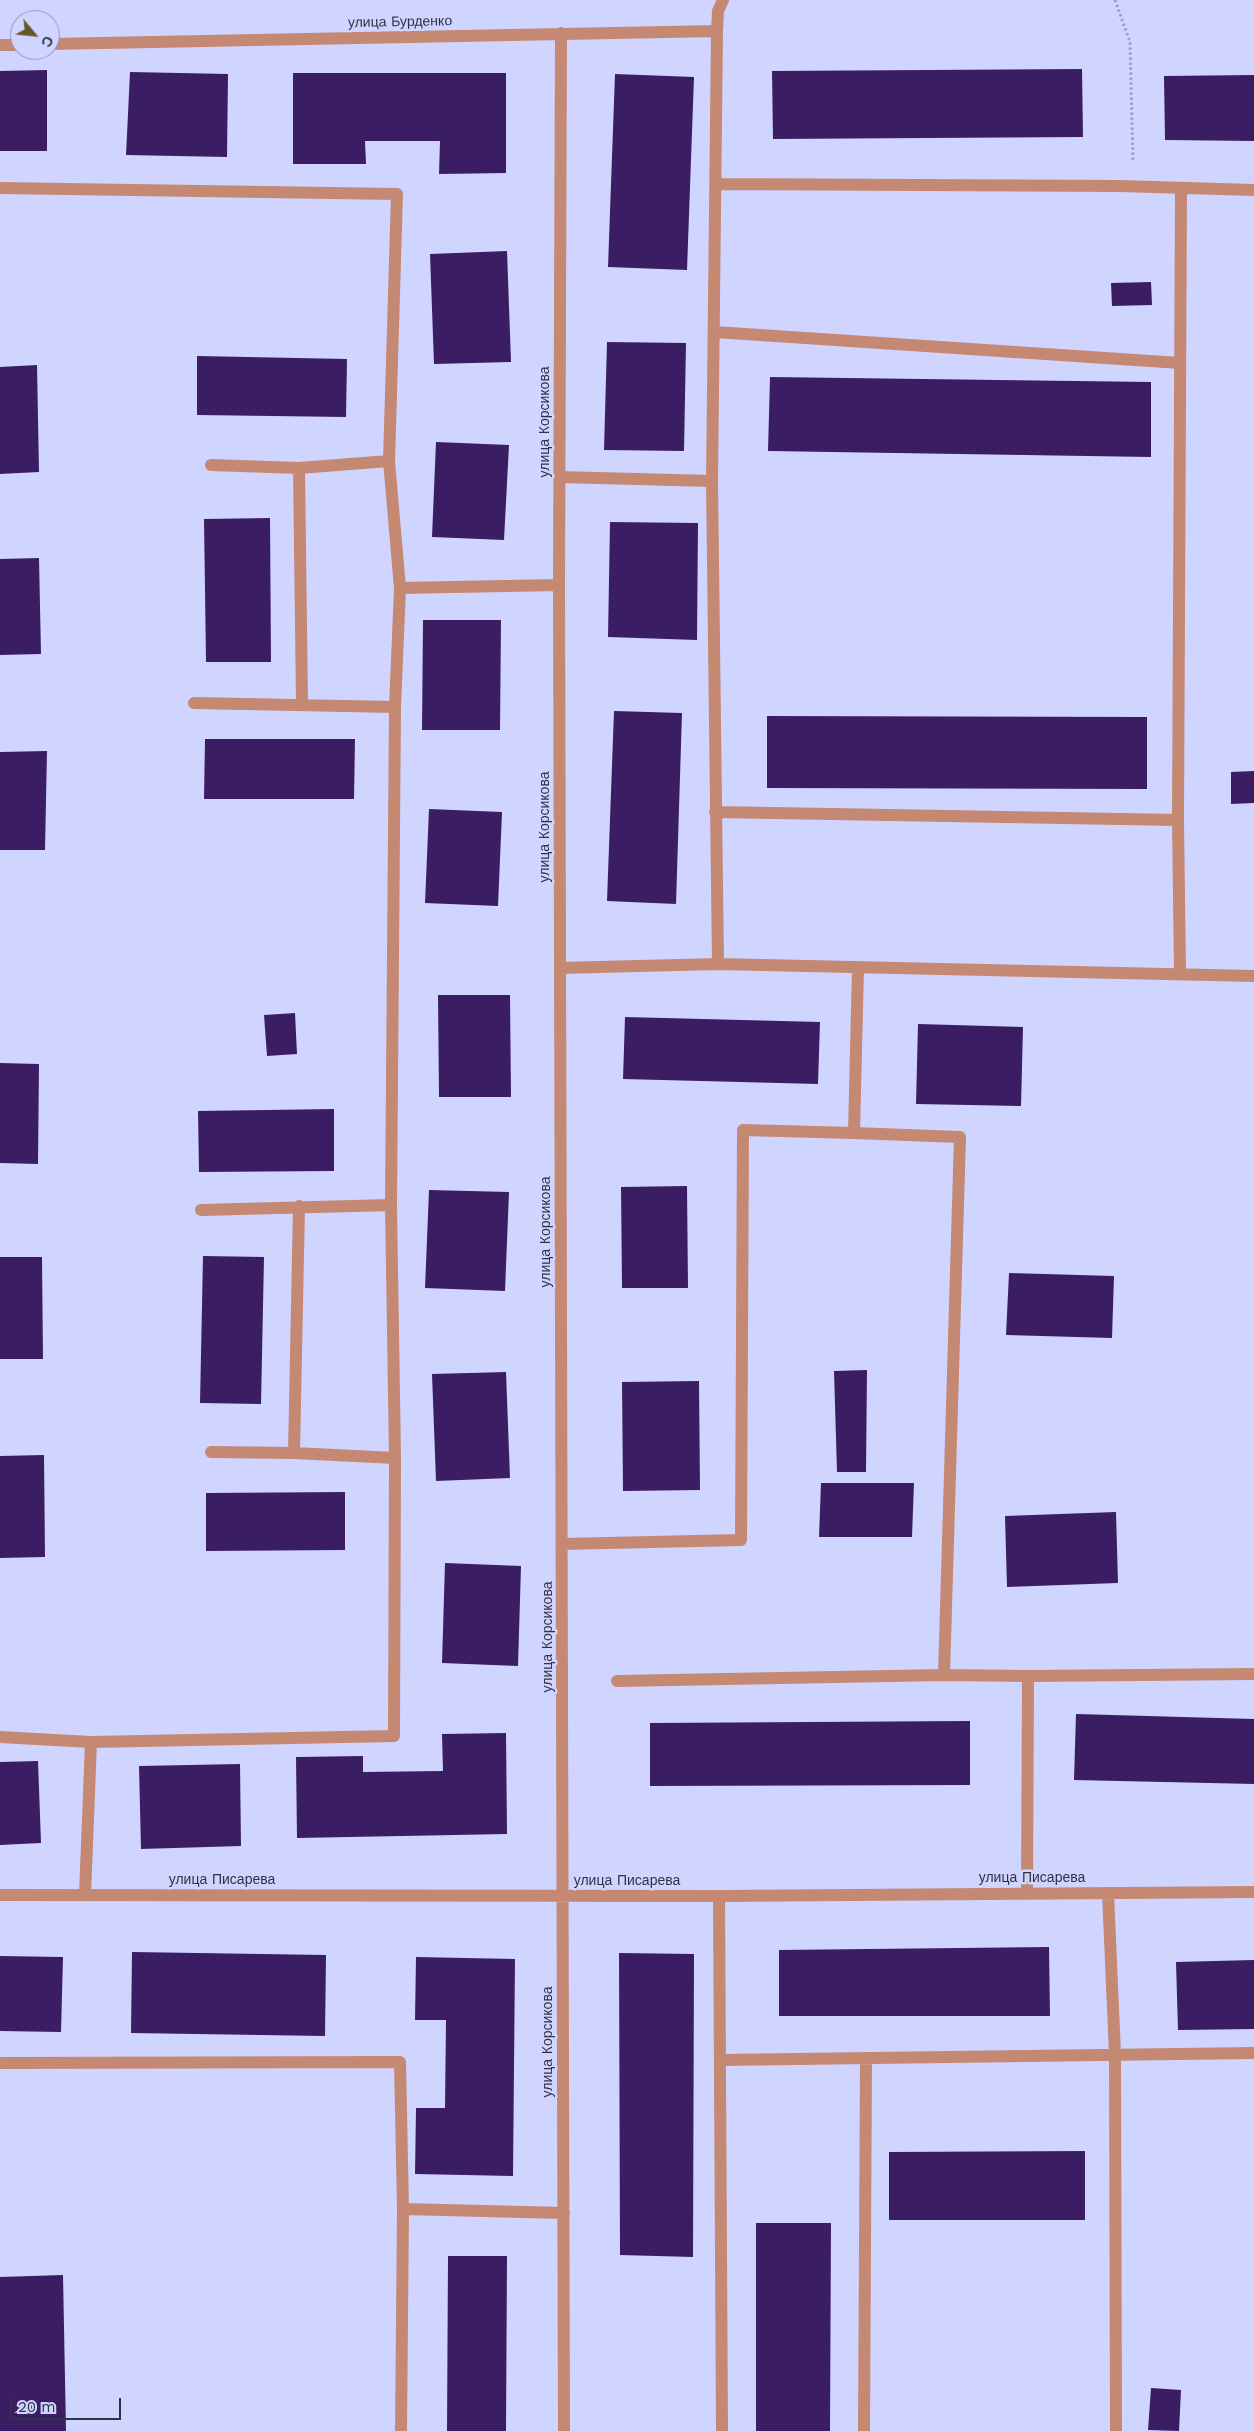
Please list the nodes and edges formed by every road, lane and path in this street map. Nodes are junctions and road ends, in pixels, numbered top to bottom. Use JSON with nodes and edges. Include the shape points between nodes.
{"nodes":[{"id":1,"x":723,"y":0,"type":"edge"},
{"id":2,"x":1116,"y":0,"type":"edge"},
{"id":3,"x":717,"y":31,"type":"junction"},
{"id":4,"x":561,"y":33,"type":"junction"},
{"id":5,"x":60,"y":44,"type":"edge"},
{"id":6,"x":717,"y":184,"type":"junction"},
{"id":7,"x":1134,"y":187,"type":"junction"},
{"id":8,"x":0,"y":188,"type":"edge"},
{"id":9,"x":1181,"y":190,"type":"junction"},
{"id":10,"x":1254,"y":190,"type":"edge"},
{"id":11,"x":715,"y":332,"type":"junction"},
{"id":12,"x":1180,"y":363,"type":"junction"},
{"id":13,"x":388,"y":462,"type":"junction"},
{"id":14,"x":211,"y":465,"type":"dead end"},
{"id":15,"x":298,"y":468,"type":"junction"},
{"id":16,"x":560,"y":477,"type":"junction"},
{"id":17,"x":712,"y":481,"type":"junction"},
{"id":18,"x":559,"y":585,"type":"junction"},
{"id":19,"x":400,"y":588,"type":"junction"},
{"id":20,"x":194,"y":703,"type":"dead end"},
{"id":21,"x":302,"y":704,"type":"junction"},
{"id":22,"x":395,"y":706,"type":"junction"},
{"id":23,"x":715,"y":812,"type":"junction"},
{"id":24,"x":1178,"y":820,"type":"junction"},
{"id":25,"x":718,"y":964,"type":"junction"},
{"id":26,"x":560,"y":968,"type":"junction"},
{"id":27,"x":858,"y":968,"type":"junction"},
{"id":28,"x":1180,"y":973,"type":"junction"},
{"id":29,"x":1254,"y":976,"type":"edge"},
{"id":30,"x":854,"y":1133,"type":"junction"},
{"id":31,"x":391,"y":1205,"type":"junction"},
{"id":32,"x":299,"y":1206,"type":"junction"},
{"id":33,"x":201,"y":1210,"type":"dead end"},
{"id":34,"x":211,"y":1452,"type":"dead end"},
{"id":35,"x":294,"y":1453,"type":"junction"},
{"id":36,"x":395,"y":1458,"type":"junction"},
{"id":37,"x":562,"y":1544,"type":"junction"},
{"id":38,"x":1254,"y":1674,"type":"edge"},
{"id":39,"x":944,"y":1675,"type":"junction"},
{"id":40,"x":1028,"y":1676,"type":"junction"},
{"id":41,"x":617,"y":1681,"type":"dead end"},
{"id":42,"x":0,"y":1737,"type":"edge"},
{"id":43,"x":91,"y":1742,"type":"junction"},
{"id":44,"x":1254,"y":1892,"type":"edge"},
{"id":45,"x":1027,"y":1893,"type":"junction"},
{"id":46,"x":1108,"y":1893,"type":"junction"},
{"id":47,"x":0,"y":1895,"type":"edge"},
{"id":48,"x":85,"y":1895,"type":"junction"},
{"id":49,"x":562,"y":1895,"type":"junction"},
{"id":50,"x":719,"y":1896,"type":"junction"},
{"id":51,"x":1254,"y":2053,"type":"edge"},
{"id":52,"x":1115,"y":2054,"type":"junction"},
{"id":53,"x":866,"y":2058,"type":"junction"},
{"id":54,"x":720,"y":2060,"type":"junction"},
{"id":55,"x":0,"y":2063,"type":"edge"},
{"id":56,"x":403,"y":2209,"type":"junction"},
{"id":57,"x":564,"y":2213,"type":"junction"},
{"id":58,"x":401,"y":2431,"type":"edge"},
{"id":59,"x":564,"y":2431,"type":"edge"},
{"id":60,"x":722,"y":2431,"type":"edge"},
{"id":61,"x":864,"y":2431,"type":"edge"},
{"id":62,"x":1116,"y":2431,"type":"edge"}],
"edges":[{"from":1,"to":3,"type":"street","via":[[718,11]]},
{"from":2,"to":7,"type":"path","via":[[1130,42]]},
{"from":3,"to":4,"type":"street","name":"улица Бурденко"},
{"from":3,"to":6,"type":"street"},
{"from":4,"to":5,"type":"street","name":"улица Бурденко"},
{"from":4,"to":16,"type":"street","name":"улица Корсикова"},
{"from":6,"to":7,"type":"street"},
{"from":6,"to":11,"type":"street"},
{"from":7,"to":9,"type":"street"},
{"from":8,"to":13,"type":"street","via":[[397,194]]},
{"from":9,"to":10,"type":"street"},
{"from":9,"to":12,"type":"street"},
{"from":11,"to":12,"type":"street"},
{"from":11,"to":17,"type":"street"},
{"from":12,"to":24,"type":"street"},
{"from":13,"to":15,"type":"street"},
{"from":13,"to":19,"type":"street"},
{"from":14,"to":15,"type":"street"},
{"from":15,"to":21,"type":"street"},
{"from":16,"to":17,"type":"street"},
{"from":16,"to":18,"type":"street","name":"улица Корсикова"},
{"from":17,"to":23,"type":"street"},
{"from":18,"to":19,"type":"street"},
{"from":18,"to":26,"type":"street","name":"улица Корсикова"},
{"from":19,"to":22,"type":"street"},
{"from":20,"to":21,"type":"street"},
{"from":21,"to":22,"type":"street"},
{"from":22,"to":31,"type":"street"},
{"from":23,"to":24,"type":"street"},
{"from":23,"to":25,"type":"street"},
{"from":24,"to":28,"type":"street"},
{"from":25,"to":26,"type":"street"},
{"from":25,"to":27,"type":"street"},
{"from":26,"to":37,"type":"street","name":"улица Корсикова"},
{"from":27,"to":28,"type":"street"},
{"from":27,"to":30,"type":"street"},
{"from":28,"to":29,"type":"street"},
{"from":30,"to":37,"type":"street","via":[[743,1130],[742,1540]]},
{"from":30,"to":39,"type":"street","via":[[960,1137]]},
{"from":31,"to":32,"type":"street"},
{"from":31,"to":36,"type":"street"},
{"from":32,"to":33,"type":"street"},
{"from":32,"to":35,"type":"street"},
{"from":34,"to":35,"type":"street"},
{"from":35,"to":36,"type":"street"},
{"from":36,"to":43,"type":"street","via":[[394,1736]]},
{"from":37,"to":49,"type":"street","name":"улица Корсикова"},
{"from":38,"to":40,"type":"street"},
{"from":39,"to":40,"type":"street"},
{"from":39,"to":41,"type":"street"},
{"from":40,"to":45,"type":"street"},
{"from":42,"to":43,"type":"street"},
{"from":43,"to":48,"type":"street"},
{"from":44,"to":46,"type":"street","name":"улица Писарева"},
{"from":45,"to":46,"type":"street","name":"улица Писарева"},
{"from":45,"to":50,"type":"street","name":"улица Писарева"},
{"from":46,"to":52,"type":"street"},
{"from":47,"to":48,"type":"street","name":"улица Писарева"},
{"from":48,"to":49,"type":"street","name":"улица Писарева"},
{"from":49,"to":50,"type":"street","name":"улица Писарева"},
{"from":49,"to":57,"type":"street","name":"улица Корсикова"},
{"from":50,"to":54,"type":"street"},
{"from":51,"to":52,"type":"street"},
{"from":52,"to":53,"type":"street"},
{"from":52,"to":62,"type":"street"},
{"from":53,"to":54,"type":"street"},
{"from":53,"to":61,"type":"street"},
{"from":54,"to":60,"type":"street"},
{"from":55,"to":56,"type":"street","via":[[400,2062]]},
{"from":56,"to":57,"type":"street"},
{"from":56,"to":58,"type":"street"},
{"from":57,"to":59,"type":"street","name":"улица Корсикова"}]}
